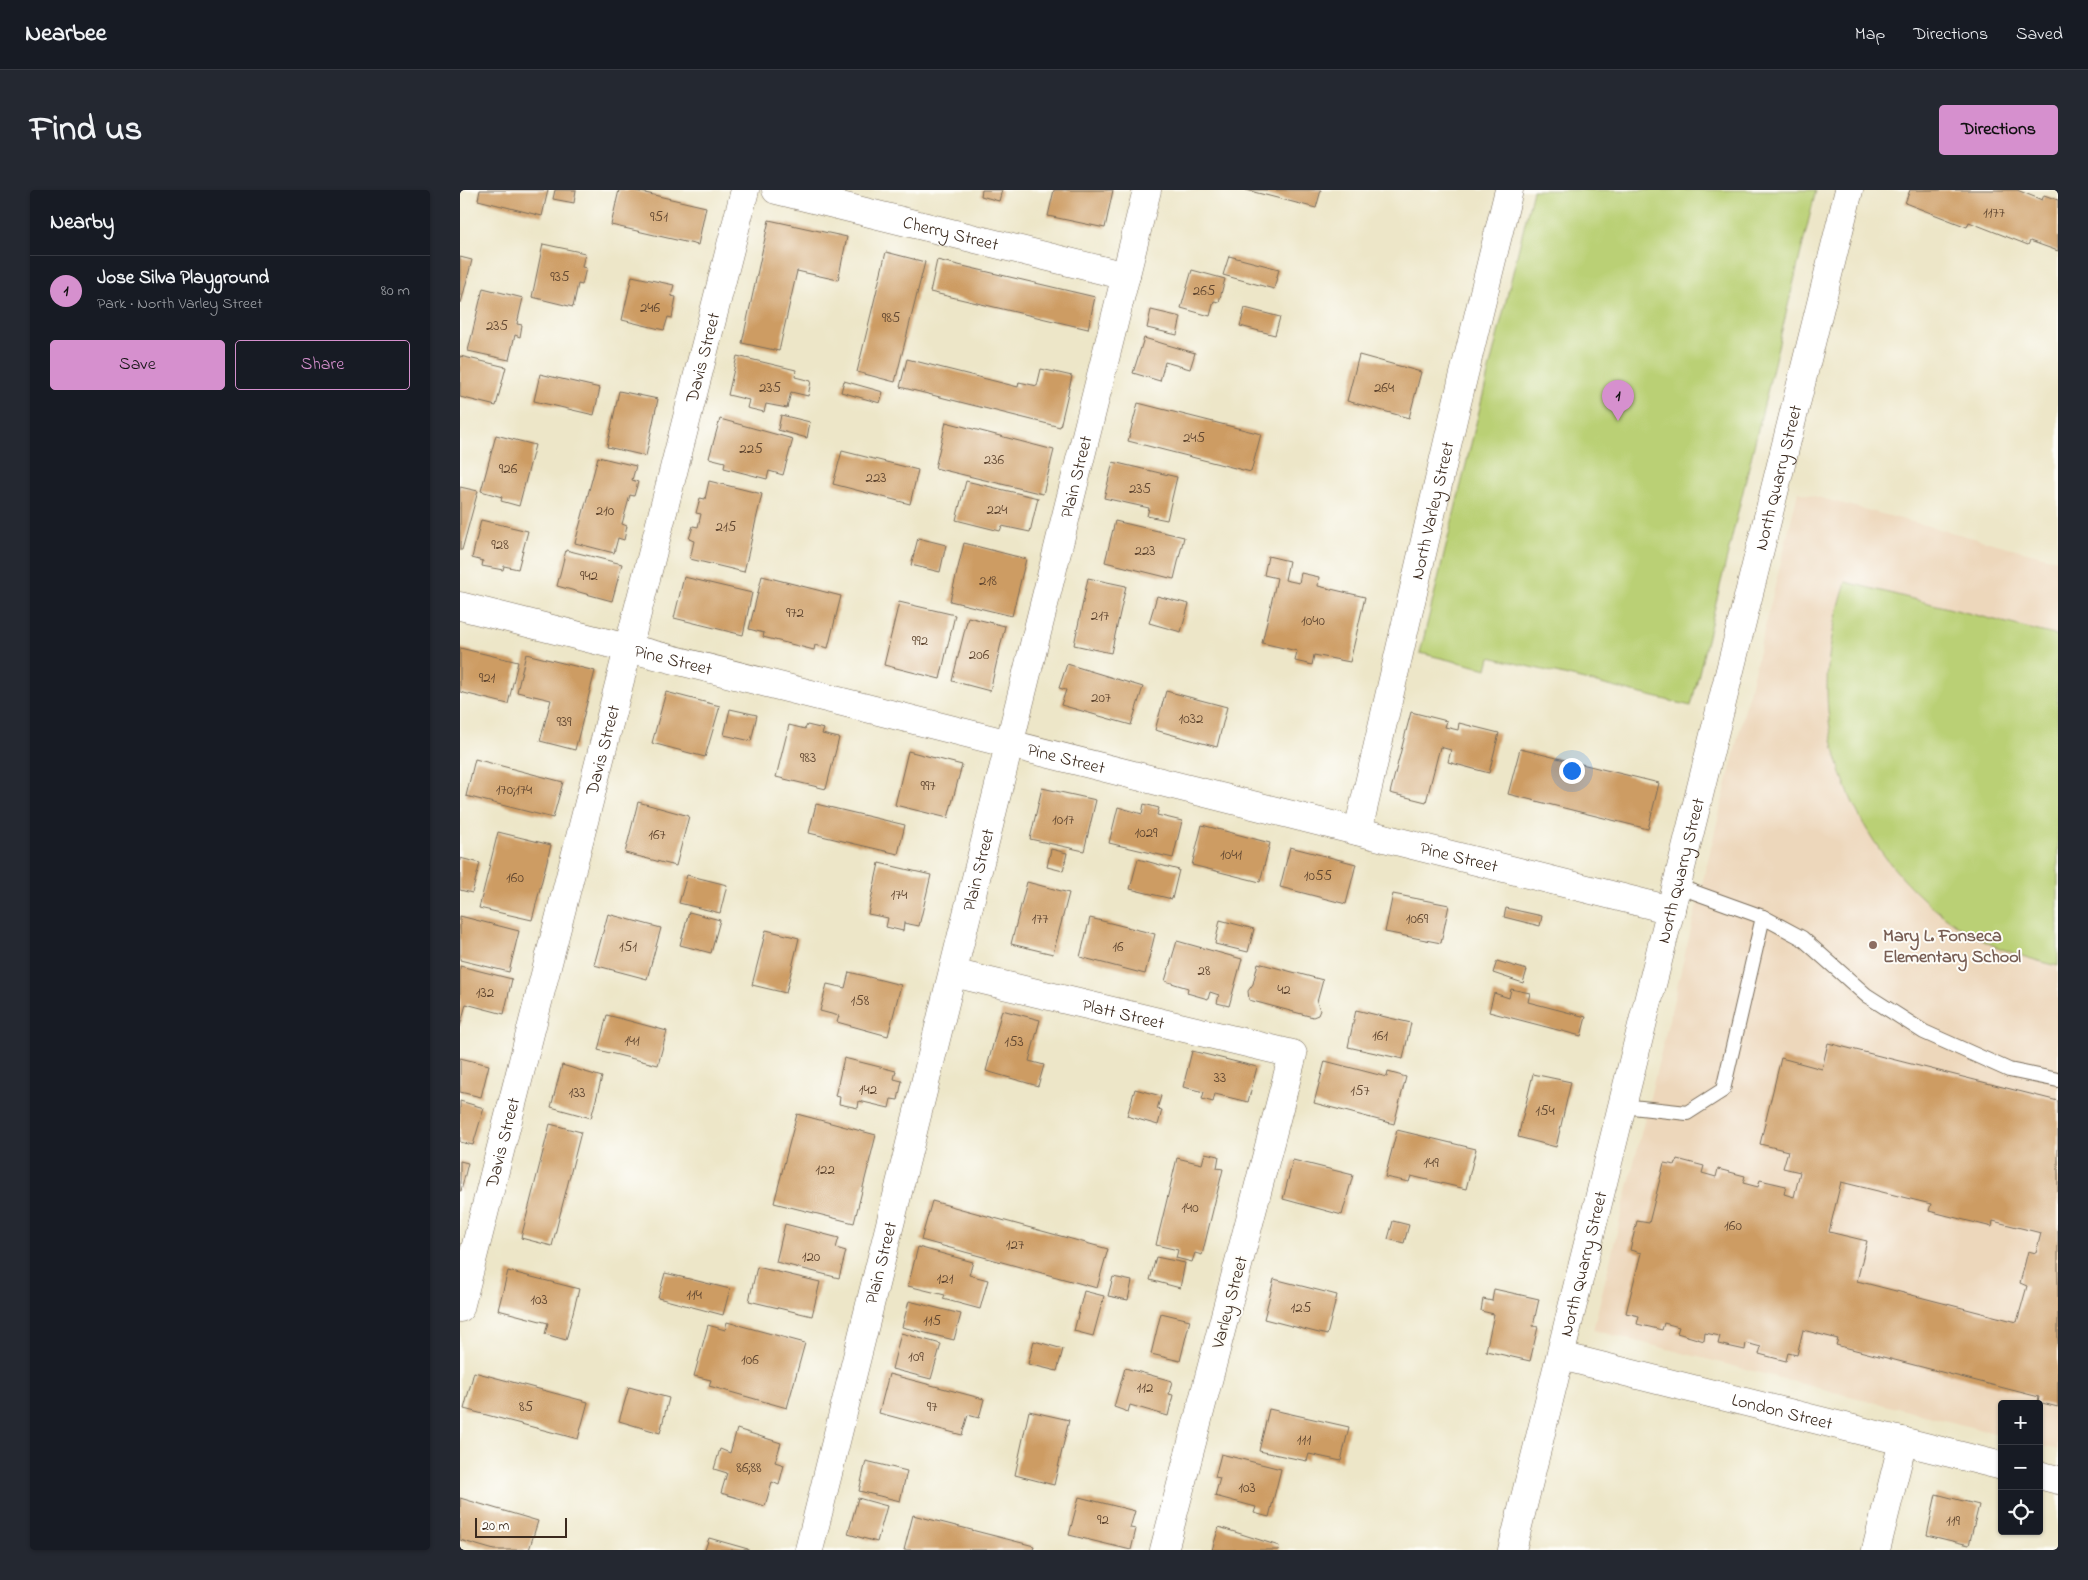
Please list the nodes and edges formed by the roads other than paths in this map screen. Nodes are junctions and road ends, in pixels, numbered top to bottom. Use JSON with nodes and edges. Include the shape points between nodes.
{"nodes":[{"id":1,"x":745,"y":190,"type":"edge"},
{"id":2,"x":776,"y":190,"type":"edge"},
{"id":3,"x":1147,"y":190,"type":"edge"},
{"id":4,"x":1509,"y":190,"type":"edge"},
{"id":5,"x":1849,"y":190,"type":"edge"},
{"id":6,"x":1126,"y":276,"type":"junction"},
{"id":7,"x":460,"y":606,"type":"edge"},
{"id":8,"x":628,"y":648,"type":"junction"},
{"id":9,"x":1010,"y":744,"type":"junction"},
{"id":10,"x":1358,"y":831,"type":"junction"},
{"id":11,"x":1674,"y":898,"type":"junction"},
{"id":12,"x":1763,"y":917,"type":"junction"},
{"id":13,"x":953,"y":973,"type":"junction"},
{"id":14,"x":1293,"y":1054,"type":"joint"},
{"id":15,"x":2058,"y":1080,"type":"edge"},
{"id":16,"x":1623,"y":1106,"type":"junction"},
{"id":17,"x":460,"y":1308,"type":"edge"},
{"id":18,"x":1561,"y":1356,"type":"junction"},
{"id":19,"x":1903,"y":1441,"type":"junction"},
{"id":20,"x":1998,"y":1465,"type":"edge"},
{"id":21,"x":2043,"y":1476,"type":"edge"},
{"id":22,"x":2058,"y":1480,"type":"edge"},
{"id":23,"x":809,"y":1550,"type":"edge"},
{"id":24,"x":1164,"y":1550,"type":"edge"},
{"id":25,"x":1512,"y":1550,"type":"edge"},
{"id":26,"x":1876,"y":1550,"type":"edge"}],
"edges":[{"from":1,"to":8,"type":"street","name":"Davis Street"},
{"from":2,"to":6,"type":"street","name":"Cherry Street"},
{"from":3,"to":6,"type":"street","name":"Plain Street"},
{"from":4,"to":10,"type":"street","name":"North Varley Street"},
{"from":5,"to":11,"type":"street","name":"North Quarry Street"},
{"from":6,"to":9,"type":"street","name":"Plain Street"},
{"from":7,"to":8,"type":"street","name":"Pine Street"},
{"from":8,"to":9,"type":"street","name":"Pine Street"},
{"from":8,"to":17,"type":"street","name":"Davis Street"},
{"from":9,"to":10,"type":"street","name":"Pine Street"},
{"from":9,"to":13,"type":"street","name":"Plain Street"},
{"from":10,"to":11,"type":"street","name":"Pine Street"},
{"from":11,"to":12,"type":"lane"},
{"from":11,"to":16,"type":"street","name":"North Quarry Street"},
{"from":12,"to":15,"type":"lane","via":[[1802,938],[1866,994],[1924,1032],[2009,1070]]},
{"from":12,"to":16,"type":"lane","via":[[1723,1090],[1687,1113]]},
{"from":13,"to":14,"type":"street","name":"Platt Street"},
{"from":13,"to":23,"type":"street","name":"Plain Street"},
{"from":14,"to":24,"type":"street","name":"Varley Street"},
{"from":16,"to":18,"type":"street","name":"North Quarry Street"},
{"from":18,"to":19,"type":"street","name":"London Street"},
{"from":18,"to":25,"type":"street","name":"North Quarry Street"},
{"from":19,"to":20,"type":"street","name":"London Street"},
{"from":19,"to":26,"type":"street"},
{"from":21,"to":22,"type":"street"}]}
